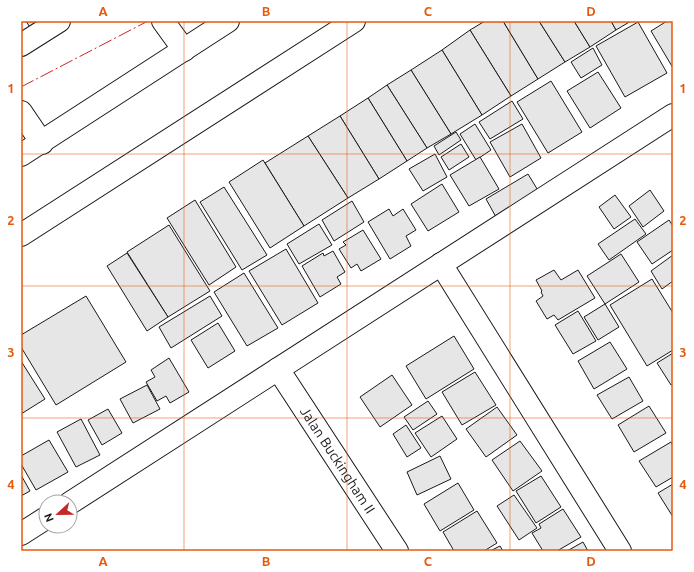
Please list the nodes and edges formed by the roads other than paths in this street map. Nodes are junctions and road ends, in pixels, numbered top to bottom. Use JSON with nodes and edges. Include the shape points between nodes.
{"nodes":[{"id":1,"x":59,"y":21,"type":"edge"},
{"id":2,"x":163,"y":21,"type":"edge"},
{"id":3,"x":228,"y":21,"type":"edge"},
{"id":4,"x":354,"y":21,"type":"edge"},
{"id":5,"x":21,"y":45,"type":"edge"},
{"id":6,"x":184,"y":50,"type":"junction"},
{"id":7,"x":21,"y":112,"type":"edge"},
{"id":8,"x":673,"y":115,"type":"edge"},
{"id":9,"x":42,"y":142,"type":"junction"},
{"id":10,"x":21,"y":155,"type":"edge"},
{"id":11,"x":21,"y":235,"type":"edge"},
{"id":12,"x":441,"y":264,"type":"junction"},
{"id":13,"x":278,"y":369,"type":"junction"},
{"id":14,"x":78,"y":498,"type":"edge"},
{"id":15,"x":38,"y":523,"type":"edge"},
{"id":16,"x":21,"y":534,"type":"edge"},
{"id":17,"x":397,"y":551,"type":"edge"},
{"id":18,"x":620,"y":551,"type":"edge"}],
"edges":[{"from":1,"to":5,"type":"street"},
{"from":2,"to":6,"type":"street"},
{"from":3,"to":6,"type":"street"},
{"from":4,"to":11,"type":"street"},
{"from":6,"to":9,"type":"street"},
{"from":7,"to":9,"type":"street"},
{"from":8,"to":12,"type":"street"},
{"from":9,"to":10,"type":"street"},
{"from":12,"to":13,"type":"street"},
{"from":12,"to":18,"type":"street"},
{"from":13,"to":14,"type":"street"},
{"from":13,"to":17,"type":"street","name":"Jalan Buckingham II"},
{"from":15,"to":16,"type":"street"}]}
